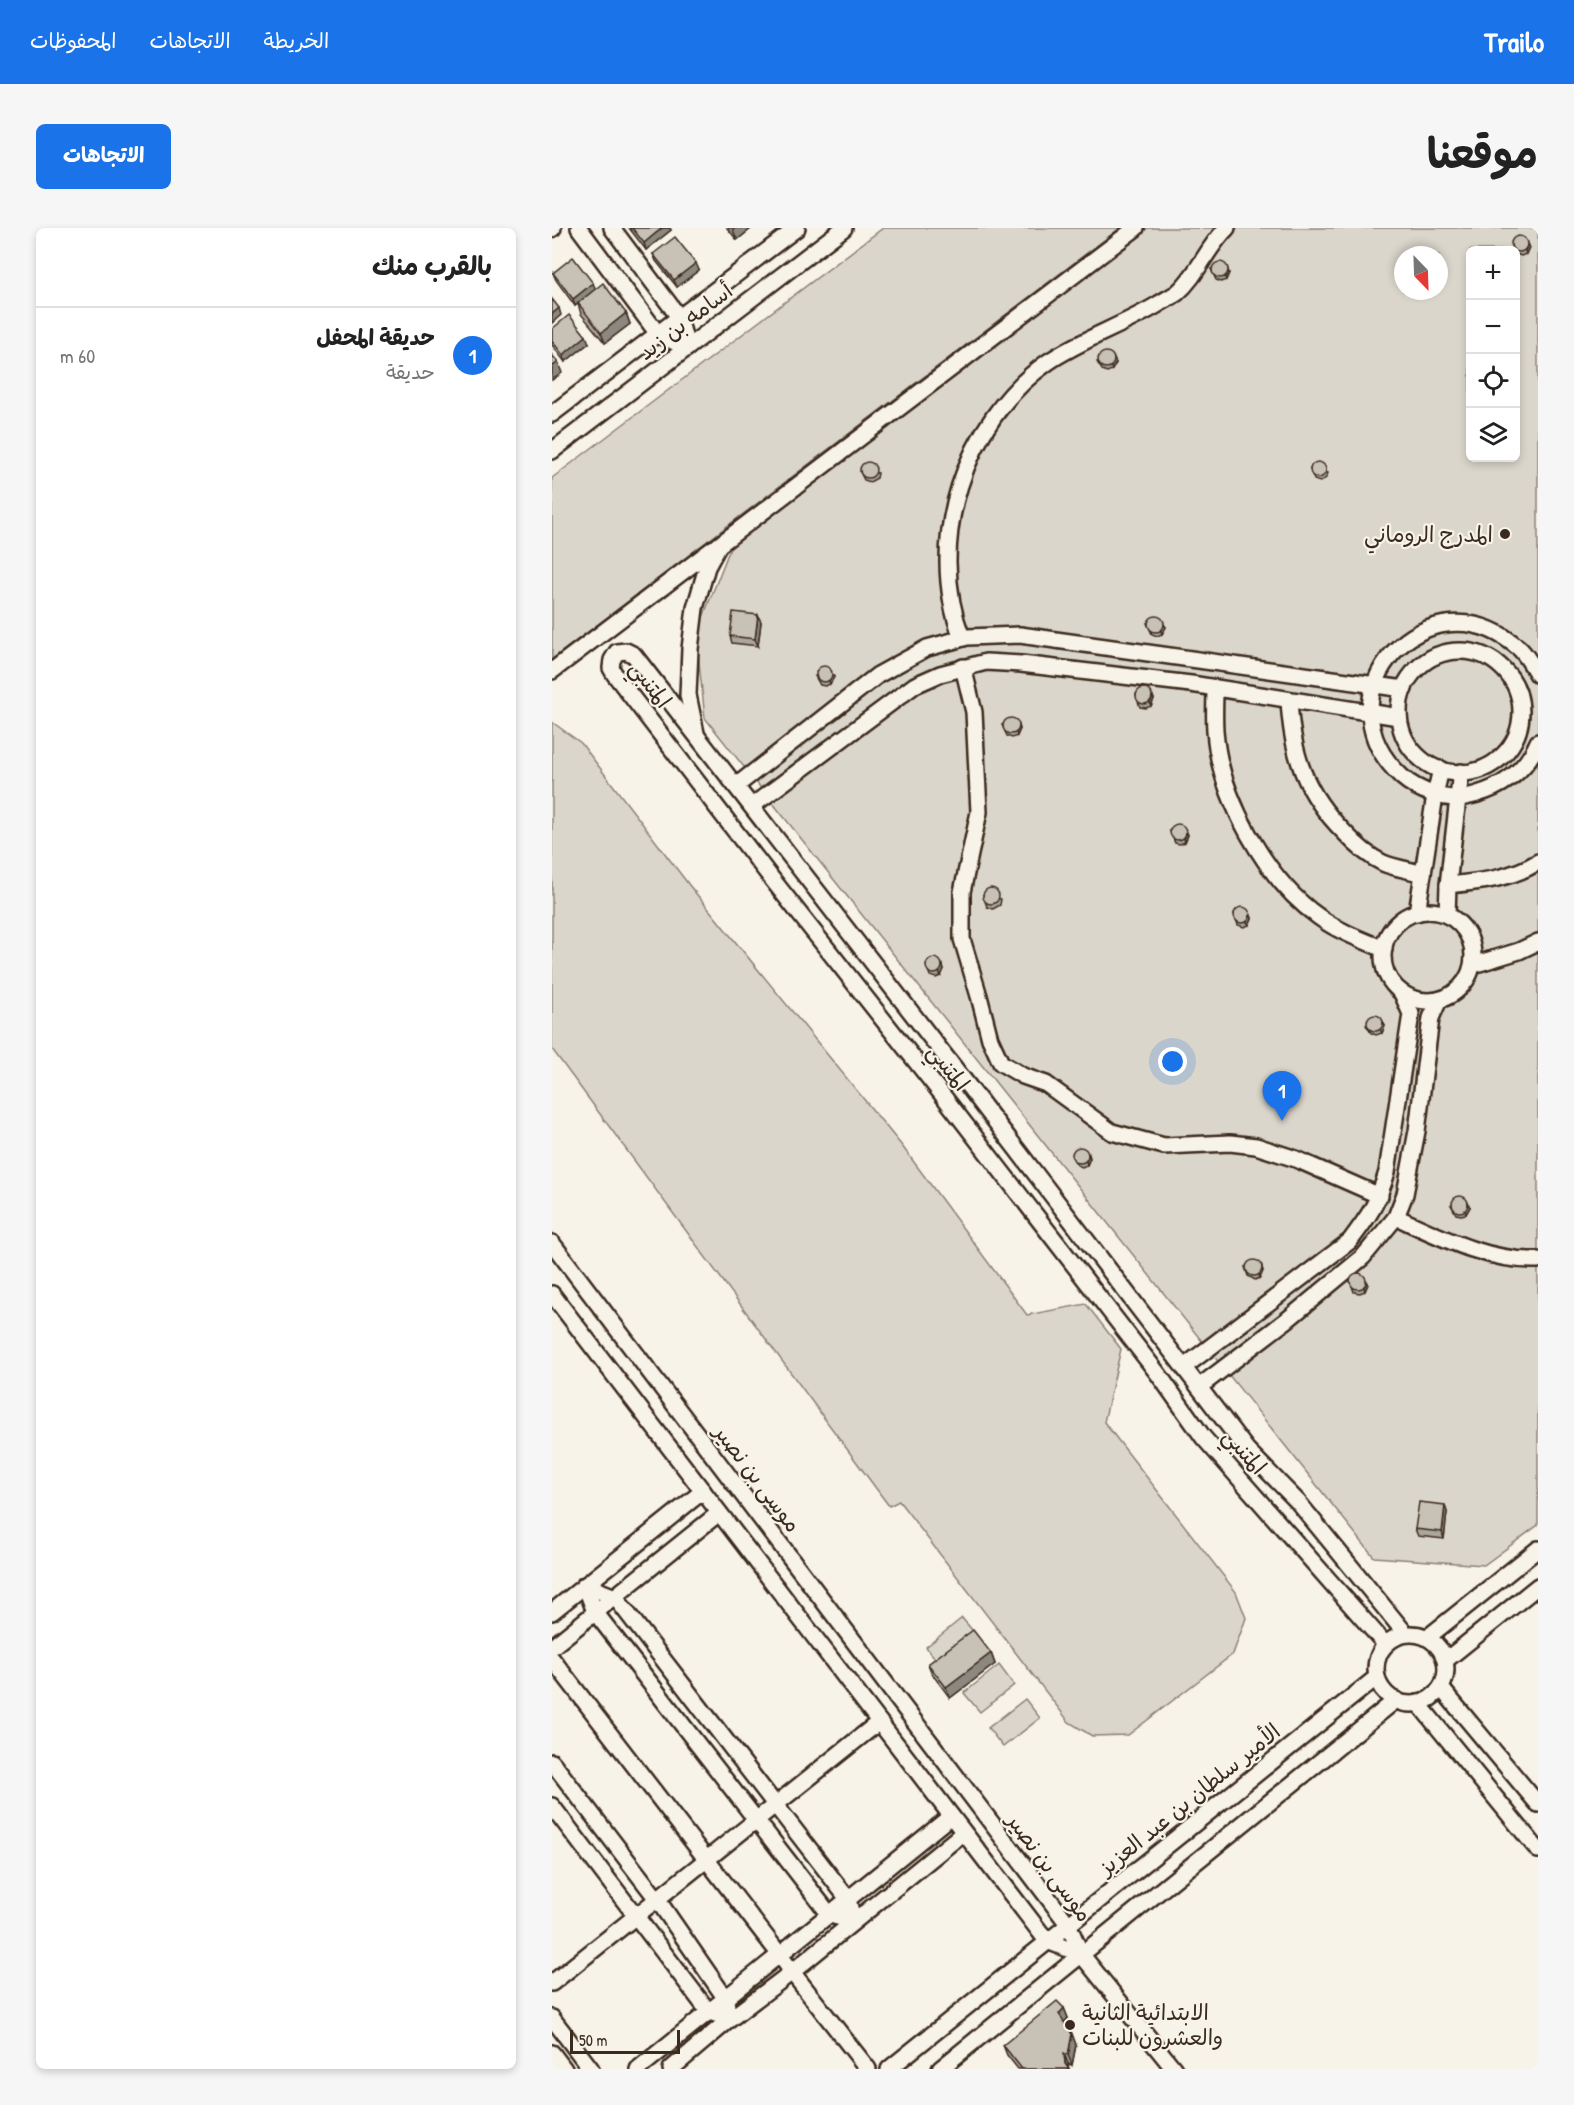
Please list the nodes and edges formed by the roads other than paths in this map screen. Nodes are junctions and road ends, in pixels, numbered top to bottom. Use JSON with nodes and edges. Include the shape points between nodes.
{"nodes":[{"id":1,"x":579,"y":228,"type":"edge"},
{"id":2,"x":612,"y":228,"type":"edge"},
{"id":3,"x":797,"y":228,"type":"edge"},
{"id":4,"x":844,"y":228,"type":"edge"},
{"id":5,"x":1136,"y":228,"type":"edge"},
{"id":6,"x":1227,"y":228,"type":"edge"},
{"id":7,"x":680,"y":318,"type":"junction"},
{"id":8,"x":658,"y":334,"type":"junction"},
{"id":9,"x":687,"y":348,"type":"junction"},
{"id":10,"x":552,"y":414,"type":"edge"},
{"id":11,"x":552,"y":451,"type":"edge"},
{"id":12,"x":719,"y":545,"type":"junction"},
{"id":13,"x":1469,"y":623,"type":"junction"},
{"id":14,"x":962,"y":638,"type":"junction"},
{"id":15,"x":1468,"y":652,"type":"junction"},
{"id":16,"x":963,"y":667,"type":"junction"},
{"id":17,"x":552,"y":671,"type":"edge"},
{"id":18,"x":1538,"y":675,"type":"edge"},
{"id":19,"x":1374,"y":684,"type":"junction"},
{"id":20,"x":1215,"y":688,"type":"junction"},
{"id":21,"x":1404,"y":689,"type":"junction"},
{"id":22,"x":1289,"y":700,"type":"junction"},
{"id":23,"x":1370,"y":714,"type":"junction"},
{"id":24,"x":1399,"y":717,"type":"junction"},
{"id":25,"x":1517,"y":731,"type":"junction"},
{"id":26,"x":1538,"y":735,"type":"edge"},
{"id":27,"x":697,"y":736,"type":"junction"},
{"id":28,"x":1538,"y":742,"type":"edge"},
{"id":29,"x":1441,"y":769,"type":"junction"},
{"id":30,"x":1461,"y":772,"type":"junction"},
{"id":31,"x":736,"y":786,"type":"junction"},
{"id":32,"x":1435,"y":795,"type":"junction"},
{"id":33,"x":1457,"y":797,"type":"junction"},
{"id":34,"x":752,"y":807,"type":"junction"},
{"id":35,"x":1538,"y":862,"type":"edge"},
{"id":36,"x":1423,"y":874,"type":"junction"},
{"id":37,"x":1448,"y":885,"type":"junction"},
{"id":38,"x":1417,"y":913,"type":"junction"},
{"id":39,"x":1447,"y":915,"type":"junction"},
{"id":40,"x":1538,"y":942,"type":"edge"},
{"id":41,"x":1384,"y":949,"type":"junction"},
{"id":42,"x":1473,"y":965,"type":"junction"},
{"id":43,"x":1402,"y":993,"type":"junction"},
{"id":44,"x":1439,"y":1000,"type":"junction"},
{"id":45,"x":1380,"y":1196,"type":"junction"},
{"id":46,"x":1396,"y":1217,"type":"junction"},
{"id":47,"x":552,"y":1243,"type":"edge"},
{"id":48,"x":1538,"y":1260,"type":"edge"},
{"id":49,"x":552,"y":1294,"type":"edge"},
{"id":50,"x":1184,"y":1367,"type":"junction"},
{"id":51,"x":1199,"y":1387,"type":"junction"},
{"id":52,"x":703,"y":1491,"type":"junction"},
{"id":53,"x":719,"y":1513,"type":"junction"},
{"id":54,"x":1538,"y":1548,"type":"edge"},
{"id":55,"x":585,"y":1585,"type":"junction"},
{"id":56,"x":1538,"y":1586,"type":"edge"},
{"id":57,"x":615,"y":1597,"type":"junction"},
{"id":58,"x":552,"y":1612,"type":"edge"},
{"id":59,"x":595,"y":1612,"type":"junction"},
{"id":60,"x":1405,"y":1633,"type":"junction"},
{"id":61,"x":1428,"y":1637,"type":"junction"},
{"id":62,"x":1385,"y":1644,"type":"junction"},
{"id":63,"x":552,"y":1647,"type":"edge"},
{"id":64,"x":552,"y":1659,"type":"edge"},
{"id":65,"x":1446,"y":1660,"type":"junction"},
{"id":66,"x":1377,"y":1677,"type":"junction"},
{"id":67,"x":1441,"y":1688,"type":"junction"},
{"id":68,"x":1396,"y":1700,"type":"junction"},
{"id":69,"x":1418,"y":1703,"type":"junction"},
{"id":70,"x":879,"y":1722,"type":"junction"},
{"id":71,"x":552,"y":1762,"type":"edge"},
{"id":72,"x":1538,"y":1804,"type":"edge"},
{"id":73,"x":775,"y":1805,"type":"junction"},
{"id":74,"x":552,"y":1806,"type":"edge"},
{"id":75,"x":951,"y":1816,"type":"junction"},
{"id":76,"x":756,"y":1820,"type":"junction"},
{"id":77,"x":963,"y":1833,"type":"junction"},
{"id":78,"x":1538,"y":1850,"type":"edge"},
{"id":79,"x":707,"y":1859,"type":"junction"},
{"id":80,"x":657,"y":1899,"type":"junction"},
{"id":81,"x":848,"y":1899,"type":"junction"},
{"id":82,"x":830,"y":1915,"type":"junction"},
{"id":83,"x":636,"y":1916,"type":"junction"},
{"id":84,"x":853,"y":1921,"type":"junction"},
{"id":85,"x":1068,"y":1924,"type":"junction"},
{"id":86,"x":1047,"y":1941,"type":"junction"},
{"id":87,"x":780,"y":1954,"type":"junction"},
{"id":88,"x":1081,"y":1954,"type":"junction"},
{"id":89,"x":792,"y":1972,"type":"junction"},
{"id":90,"x":552,"y":1983,"type":"edge"},
{"id":91,"x":726,"y":1999,"type":"junction"},
{"id":92,"x":709,"y":2012,"type":"junction"},
{"id":93,"x":552,"y":2018,"type":"edge"},
{"id":94,"x":730,"y":2019,"type":"junction"},
{"id":95,"x":552,"y":2053,"type":"edge"},
{"id":96,"x":564,"y":2069,"type":"edge"},
{"id":97,"x":591,"y":2069,"type":"edge"},
{"id":98,"x":638,"y":2069,"type":"edge"},
{"id":99,"x":671,"y":2069,"type":"edge"},
{"id":100,"x":868,"y":2069,"type":"edge"},
{"id":101,"x":889,"y":2069,"type":"edge"},
{"id":102,"x":940,"y":2069,"type":"edge"},
{"id":103,"x":1174,"y":2069,"type":"edge"}],
"edges":[{"from":1,"to":8,"type":"street"},
{"from":2,"to":7,"type":"street"},
{"from":3,"to":7,"type":"street","name":"أسامه بن زيد"},
{"from":4,"to":9,"type":"street","name":"أسامه بن زيد"},
{"from":5,"to":12,"type":"street"},
{"from":6,"to":14,"type":"street","via":[[1176,293],[1048,362],[994,414],[962,477],[951,525],[950,587],[954,619]]},
{"from":7,"to":8,"type":"street","name":"أسامه بن زيد"},
{"from":7,"to":9,"type":"street"},
{"from":8,"to":9,"type":"street"},
{"from":8,"to":10,"type":"street","name":"أسامه بن زيد"},
{"from":9,"to":11,"type":"street","name":"أسامه بن زيد"},
{"from":12,"to":17,"type":"street"},
{"from":12,"to":27,"type":"street","via":[[707,567],[695,608],[688,695]]},
{"from":13,"to":15,"type":"street"},
{"from":13,"to":18,"type":"street","via":[[1498,632],[1522,651]]},
{"from":13,"to":19,"type":"street","via":[[1438,625],[1410,636],[1388,657]]},
{"from":14,"to":19,"type":"street","via":[[1020,635]]},
{"from":14,"to":31,"type":"street","via":[[927,648],[878,675]]},
{"from":15,"to":21,"type":"street","via":[[1441,654],[1422,663]]},
{"from":15,"to":25,"type":"street","via":[[1499,664],[1512,680],[1520,699]]},
{"from":16,"to":20,"type":"street","via":[[986,662],[1021,664]]},
{"from":16,"to":34,"type":"street","via":[[895,697]]},
{"from":16,"to":45,"type":"street","via":[[974,712],[979,812],[962,892],[962,939],[990,1039],[1001,1063],[1046,1084],[1112,1132],[1164,1146],[1256,1146]]},
{"from":19,"to":21,"type":"street"},
{"from":19,"to":23,"type":"street"},
{"from":20,"to":22,"type":"street"},
{"from":20,"to":41,"type":"street","via":[[1215,731],[1226,784],[1257,851],[1288,892],[1319,918]]},
{"from":21,"to":24,"type":"street"},
{"from":22,"to":23,"type":"street"},
{"from":22,"to":36,"type":"street","via":[[1297,755],[1311,792],[1336,825],[1358,848],[1383,863]]},
{"from":23,"to":24,"type":"street"},
{"from":23,"to":32,"type":"street","via":[[1375,741],[1389,765],[1409,783]]},
{"from":24,"to":29,"type":"street","via":[[1404,736],[1415,753]]},
{"from":25,"to":26,"type":"street"},
{"from":25,"to":30,"type":"street","via":[[1504,754],[1488,766]]},
{"from":27,"to":31,"type":"street","name":"المتنبي"},
{"from":27,"to":62,"type":"street","name":"المتنبي","via":[[634,655],[617,652],[611,668],[615,675],[1159,1375],[1203,1437]]},
{"from":28,"to":33,"type":"street","via":[[1514,777],[1490,791]]},
{"from":29,"to":30,"type":"street"},
{"from":29,"to":32,"type":"street"},
{"from":30,"to":33,"type":"street"},
{"from":31,"to":34,"type":"street","name":"المتنبي"},
{"from":32,"to":33,"type":"street"},
{"from":32,"to":36,"type":"street"},
{"from":33,"to":37,"type":"street"},
{"from":34,"to":50,"type":"street","name":"المتنبي"},
{"from":35,"to":37,"type":"street","via":[[1524,871],[1485,881]]},
{"from":36,"to":38,"type":"street"},
{"from":37,"to":39,"type":"street"},
{"from":38,"to":39,"type":"street"},
{"from":38,"to":41,"type":"street","via":[[1393,929]]},
{"from":39,"to":42,"type":"street","via":[[1469,936]]},
{"from":40,"to":42,"type":"street"},
{"from":41,"to":43,"type":"street","via":[[1385,970]]},
{"from":42,"to":44,"type":"street","via":[[1458,991]]},
{"from":43,"to":44,"type":"street","via":[[1416,1000]]},
{"from":43,"to":45,"type":"street","via":[[1411,1014]]},
{"from":44,"to":46,"type":"street","via":[[1431,1018],[1405,1194]]},
{"from":45,"to":50,"type":"street","via":[[1350,1241]]},
{"from":46,"to":48,"type":"street","via":[[1486,1253]]},
{"from":46,"to":51,"type":"street","via":[[1363,1257]]},
{"from":47,"to":85,"type":"street","name":"موسى بن نصير"},
{"from":49,"to":52,"type":"street","name":"موسى بن نصير"},
{"from":50,"to":51,"type":"street","name":"المتنبي"},
{"from":51,"to":60,"type":"street","name":"المتنبي","via":[[1247,1450],[1298,1502]]},
{"from":52,"to":53,"type":"street","name":"موسى بن نصير"},
{"from":52,"to":55,"type":"street"},
{"from":53,"to":57,"type":"street"},
{"from":53,"to":70,"type":"street","name":"موسى بن نصير"},
{"from":54,"to":61,"type":"street"},
{"from":55,"to":57,"type":"street"},
{"from":55,"to":58,"type":"street"},
{"from":55,"to":59,"type":"street"},
{"from":56,"to":65,"type":"street"},
{"from":57,"to":59,"type":"street"},
{"from":57,"to":73,"type":"street"},
{"from":59,"to":63,"type":"street"},
{"from":59,"to":76,"type":"street"},
{"from":60,"to":61,"type":"street"},
{"from":60,"to":62,"type":"street"},
{"from":61,"to":65,"type":"street","via":[[1438,1644]]},
{"from":62,"to":66,"type":"street","via":[[1378,1654]]},
{"from":64,"to":79,"type":"street"},
{"from":65,"to":67,"type":"street"},
{"from":66,"to":68,"type":"street","via":[[1381,1688]]},
{"from":66,"to":85,"type":"street","name":"الأمير سلطان بن عبد العزيز"},
{"from":67,"to":69,"type":"street","via":[[1433,1697]]},
{"from":67,"to":72,"type":"street"},
{"from":68,"to":69,"type":"street"},
{"from":68,"to":88,"type":"street"},
{"from":69,"to":78,"type":"street"},
{"from":70,"to":73,"type":"street"},
{"from":70,"to":75,"type":"street","name":"موسى بن نصير"},
{"from":71,"to":80,"type":"street"},
{"from":73,"to":76,"type":"street"},
{"from":73,"to":81,"type":"street"},
{"from":74,"to":83,"type":"street"},
{"from":75,"to":77,"type":"street","name":"موسى بن نصير"},
{"from":75,"to":81,"type":"street"},
{"from":76,"to":79,"type":"street"},
{"from":76,"to":82,"type":"street"},
{"from":77,"to":84,"type":"street"},
{"from":77,"to":86,"type":"street","name":"موسى بن نصير"},
{"from":79,"to":80,"type":"street"},
{"from":79,"to":87,"type":"street"},
{"from":80,"to":83,"type":"street"},
{"from":80,"to":91,"type":"street"},
{"from":81,"to":82,"type":"street"},
{"from":81,"to":84,"type":"street"},
{"from":82,"to":84,"type":"street"},
{"from":82,"to":87,"type":"street"},
{"from":83,"to":90,"type":"street"},
{"from":83,"to":92,"type":"street"},
{"from":84,"to":89,"type":"street"},
{"from":85,"to":86,"type":"street","name":"الأمير سلطان بن عبد العزيز"},
{"from":85,"to":88,"type":"street","name":"موسى بن نصير"},
{"from":86,"to":88,"type":"street","name":"موسى بن نصير"},
{"from":86,"to":101,"type":"street","name":"الأمير سلطان بن عبد العزيز"},
{"from":87,"to":89,"type":"street"},
{"from":87,"to":91,"type":"street"},
{"from":88,"to":102,"type":"street"},
{"from":88,"to":103,"type":"street"},
{"from":89,"to":94,"type":"street"},
{"from":89,"to":100,"type":"street"},
{"from":91,"to":92,"type":"street"},
{"from":91,"to":94,"type":"street"},
{"from":92,"to":94,"type":"street"},
{"from":92,"to":98,"type":"street"},
{"from":93,"to":97,"type":"street"},
{"from":94,"to":99,"type":"street"},
{"from":95,"to":96,"type":"street"}]}
